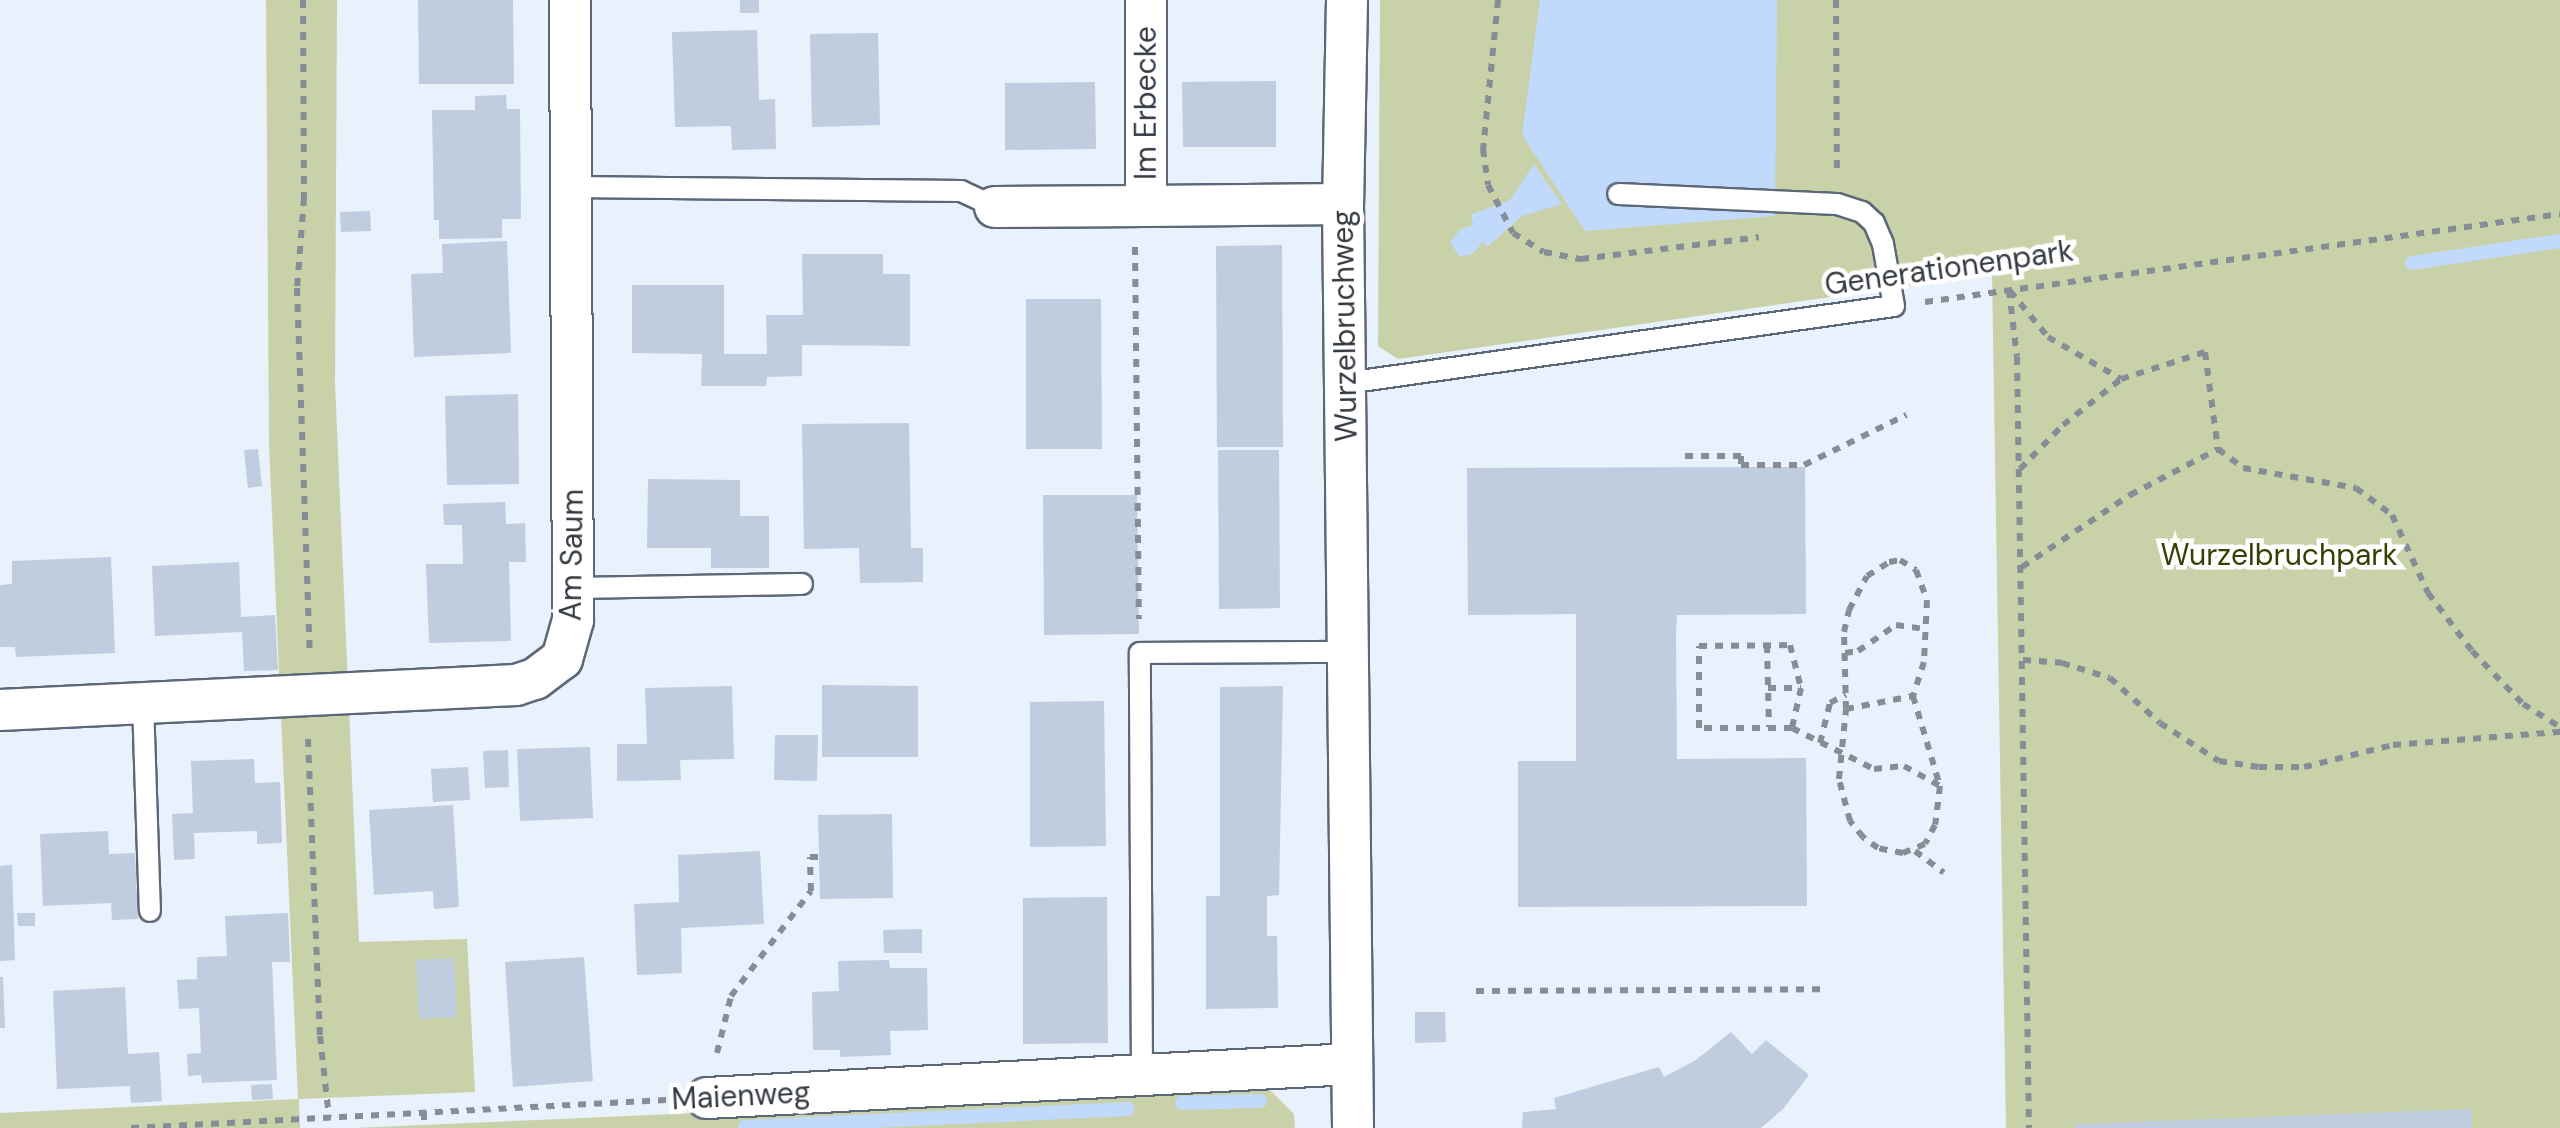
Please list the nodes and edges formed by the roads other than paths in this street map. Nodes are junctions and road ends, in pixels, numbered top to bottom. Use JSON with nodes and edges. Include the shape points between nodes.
{"nodes":[{"id":1,"x":570,"y":0,"type":"edge"},
{"id":2,"x":1146,"y":0,"type":"edge"},
{"id":3,"x":1346,"y":0,"type":"edge"},
{"id":4,"x":571,"y":188,"type":"junction"},
{"id":5,"x":1618,"y":194,"type":"dead end"},
{"id":6,"x":1343,"y":204,"type":"junction"},
{"id":7,"x":1140,"y":206,"type":"junction"},
{"id":8,"x":995,"y":207,"type":"joint"},
{"id":9,"x":1346,"y":383,"type":"junction"},
{"id":10,"x":802,"y":584,"type":"dead end"},
{"id":11,"x":574,"y":588,"type":"junction"},
{"id":12,"x":1349,"y":652,"type":"junction"},
{"id":13,"x":143,"y":703,"type":"junction"},
{"id":14,"x":0,"y":710,"type":"edge"},
{"id":15,"x":150,"y":911,"type":"dead end"},
{"id":16,"x":1352,"y":1064,"type":"junction"},
{"id":17,"x":1142,"y":1075,"type":"junction"},
{"id":18,"x":707,"y":1098,"type":"road end"},
{"id":19,"x":1352,"y":1128,"type":"edge"}],
"edges":[{"from":1,"to":4,"type":"street","name":"Am Saum"},
{"from":2,"to":7,"type":"street","name":"Im Erbecke"},
{"from":3,"to":6,"type":"street","name":"Wurzelbruchweg"},
{"from":4,"to":8,"type":"lane","via":[[960,191]]},
{"from":4,"to":11,"type":"street","name":"Am Saum"},
{"from":5,"to":9,"type":"lane","name":"Generationenpark","via":[[1837,204],[1862,212],[1883,244],[1894,306]]},
{"from":6,"to":7,"type":"street","name":"Im Erbecke"},
{"from":6,"to":9,"type":"street","name":"Wurzelbruchweg"},
{"from":7,"to":8,"type":"street","name":"Im Erbecke"},
{"from":9,"to":12,"type":"street","name":"Wurzelbruchweg"},
{"from":10,"to":11,"type":"lane"},
{"from":11,"to":13,"type":"street","name":"Am Saum","via":[[562,658],[516,685]]},
{"from":12,"to":16,"type":"street","name":"Wurzelbruchweg"},
{"from":12,"to":17,"type":"lane","via":[[1140,653]]},
{"from":13,"to":14,"type":"street","name":"Am Saum"},
{"from":13,"to":15,"type":"lane"},
{"from":16,"to":17,"type":"street","name":"Maienweg"},
{"from":16,"to":19,"type":"street","name":"Wurzelbruchweg"},
{"from":17,"to":18,"type":"street","name":"Maienweg"}]}
